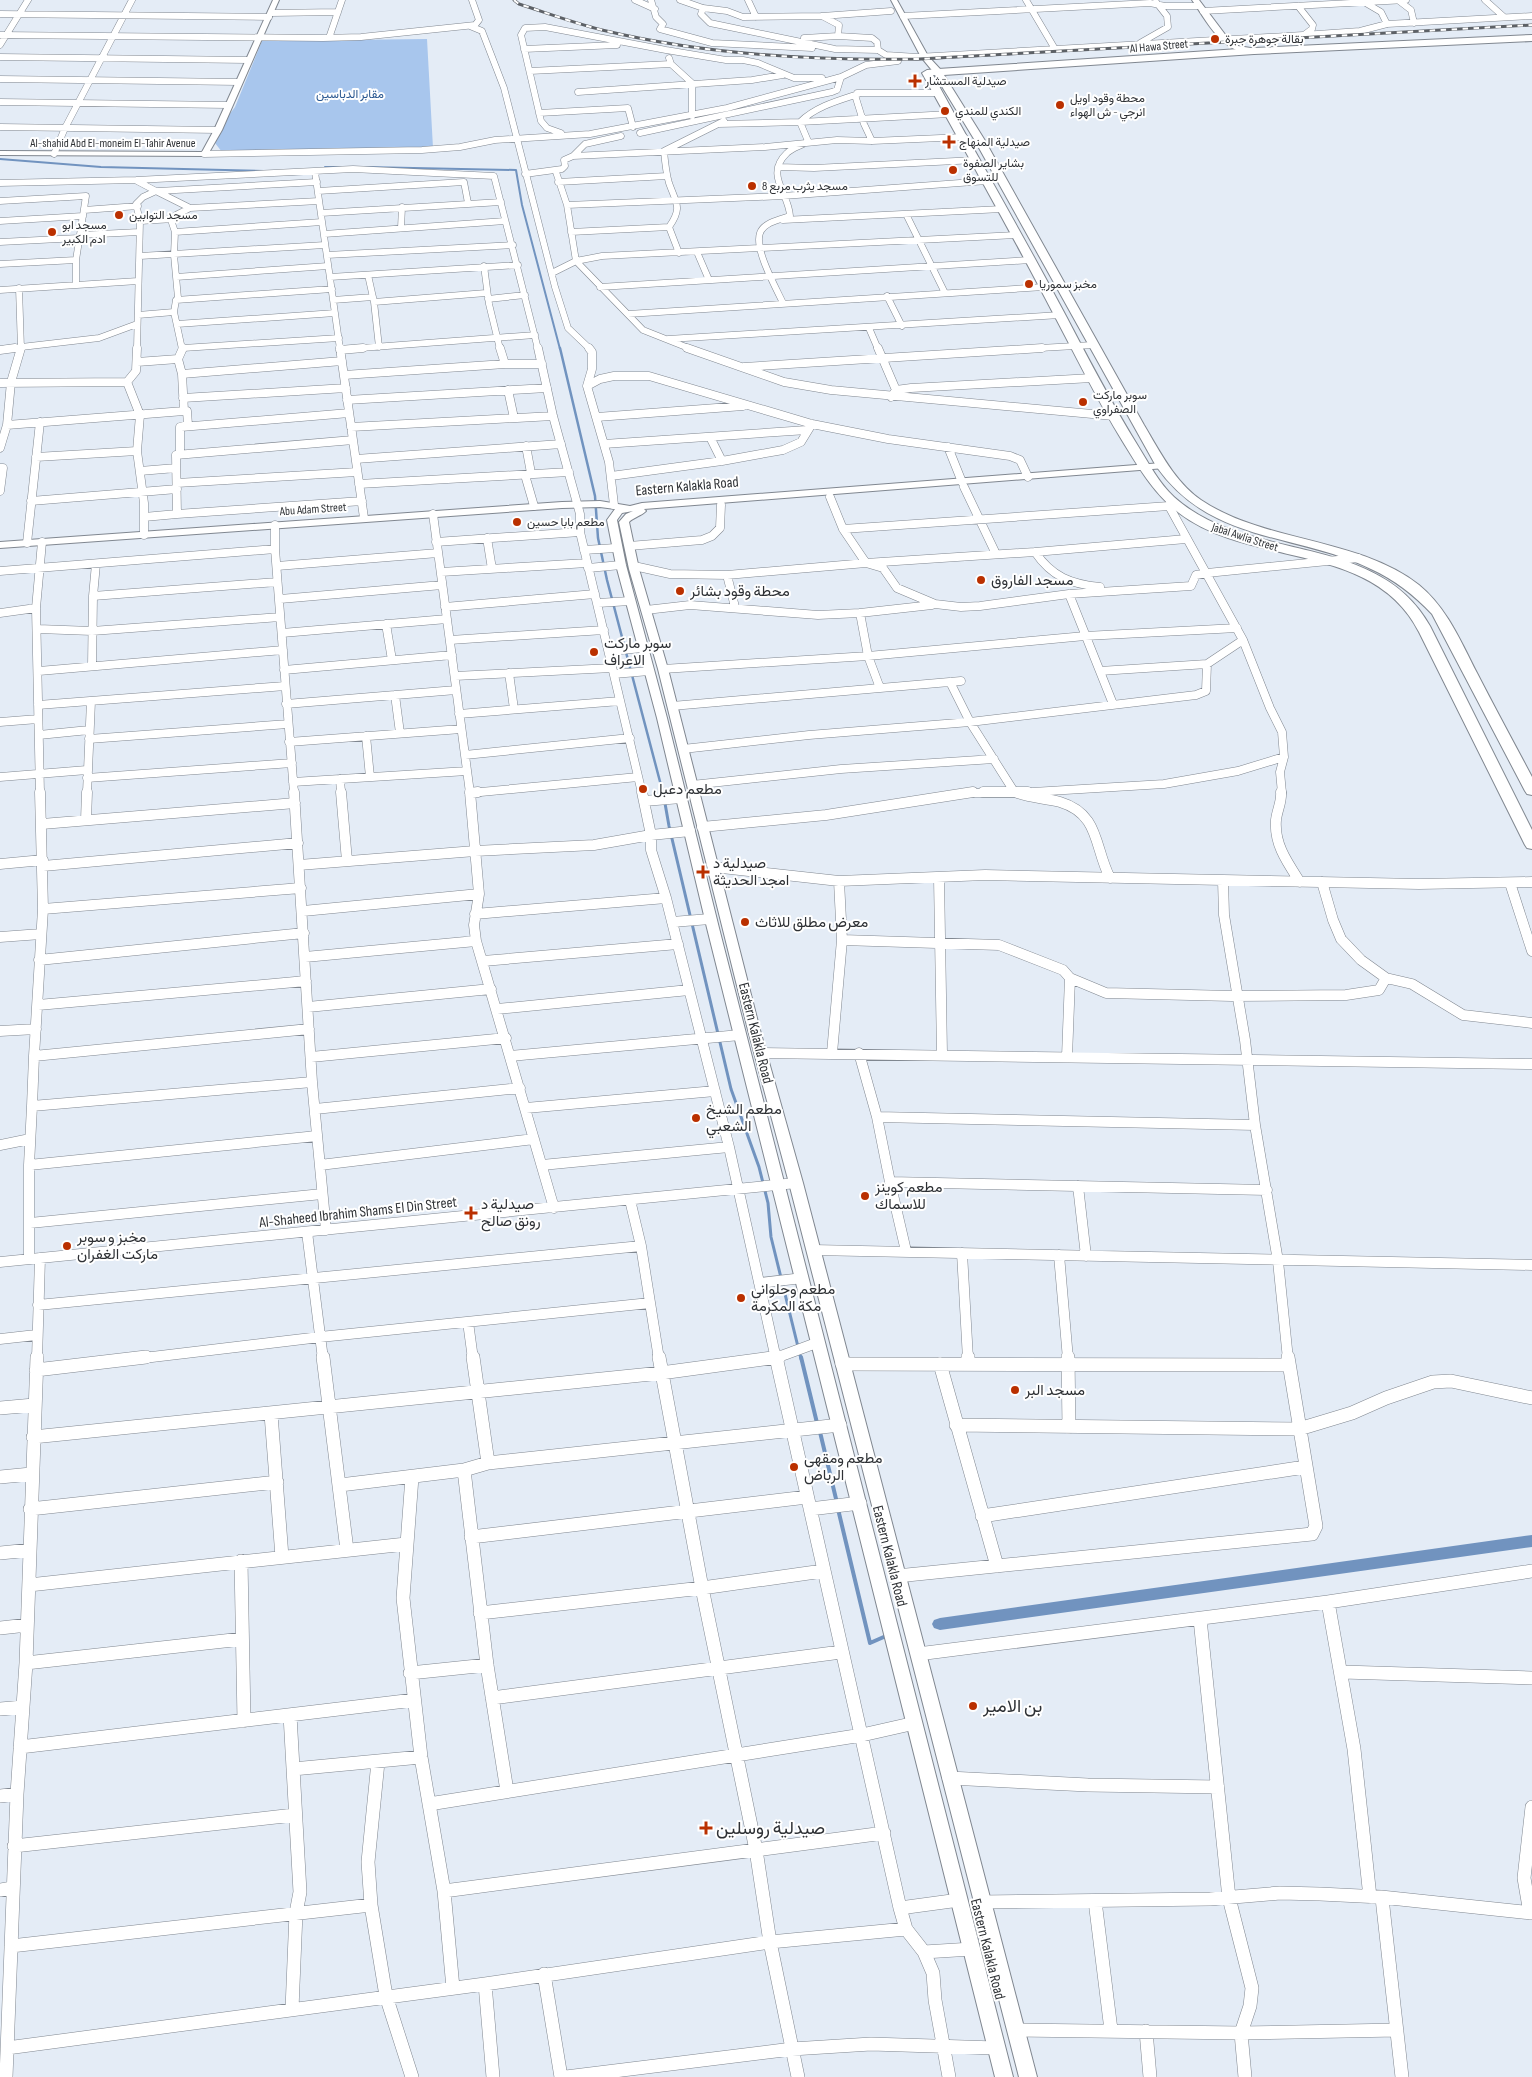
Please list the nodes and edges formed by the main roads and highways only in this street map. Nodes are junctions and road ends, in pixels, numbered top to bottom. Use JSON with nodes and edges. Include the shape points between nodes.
{"nodes":[{"id":1,"x":1532,"y":38,"type":"edge"},
{"id":2,"x":1532,"y":44,"type":"edge"},
{"id":3,"x":1009,"y":73,"type":"junction"},
{"id":4,"x":936,"y":74,"type":"junction"},
{"id":5,"x":1532,"y":791,"type":"edge"},
{"id":6,"x":1532,"y":844,"type":"edge"}],
"edges":[{"from":1,"to":4,"type":"highway","name":"Al Hawa Street","via":[[1254,51]]},
{"from":2,"to":3,"type":"highway","name":"Al Hawa Street","via":[[1296,52]]},
{"from":3,"to":4,"type":"highway"},
{"from":3,"to":4,"type":"highway","name":"Al Hawa Street"},
{"from":4,"to":5,"type":"highway","name":"Jabal Awlia Street","via":[[991,160],[1164,469],[1196,502],[1226,519],[1358,558],[1414,588],[1438,612]]},
{"from":4,"to":6,"type":"highway","name":"Jabal Awlia Street","via":[[950,114],[1092,378],[1146,470],[1170,504],[1230,534],[1352,568],[1402,598],[1414,612]]}]}
